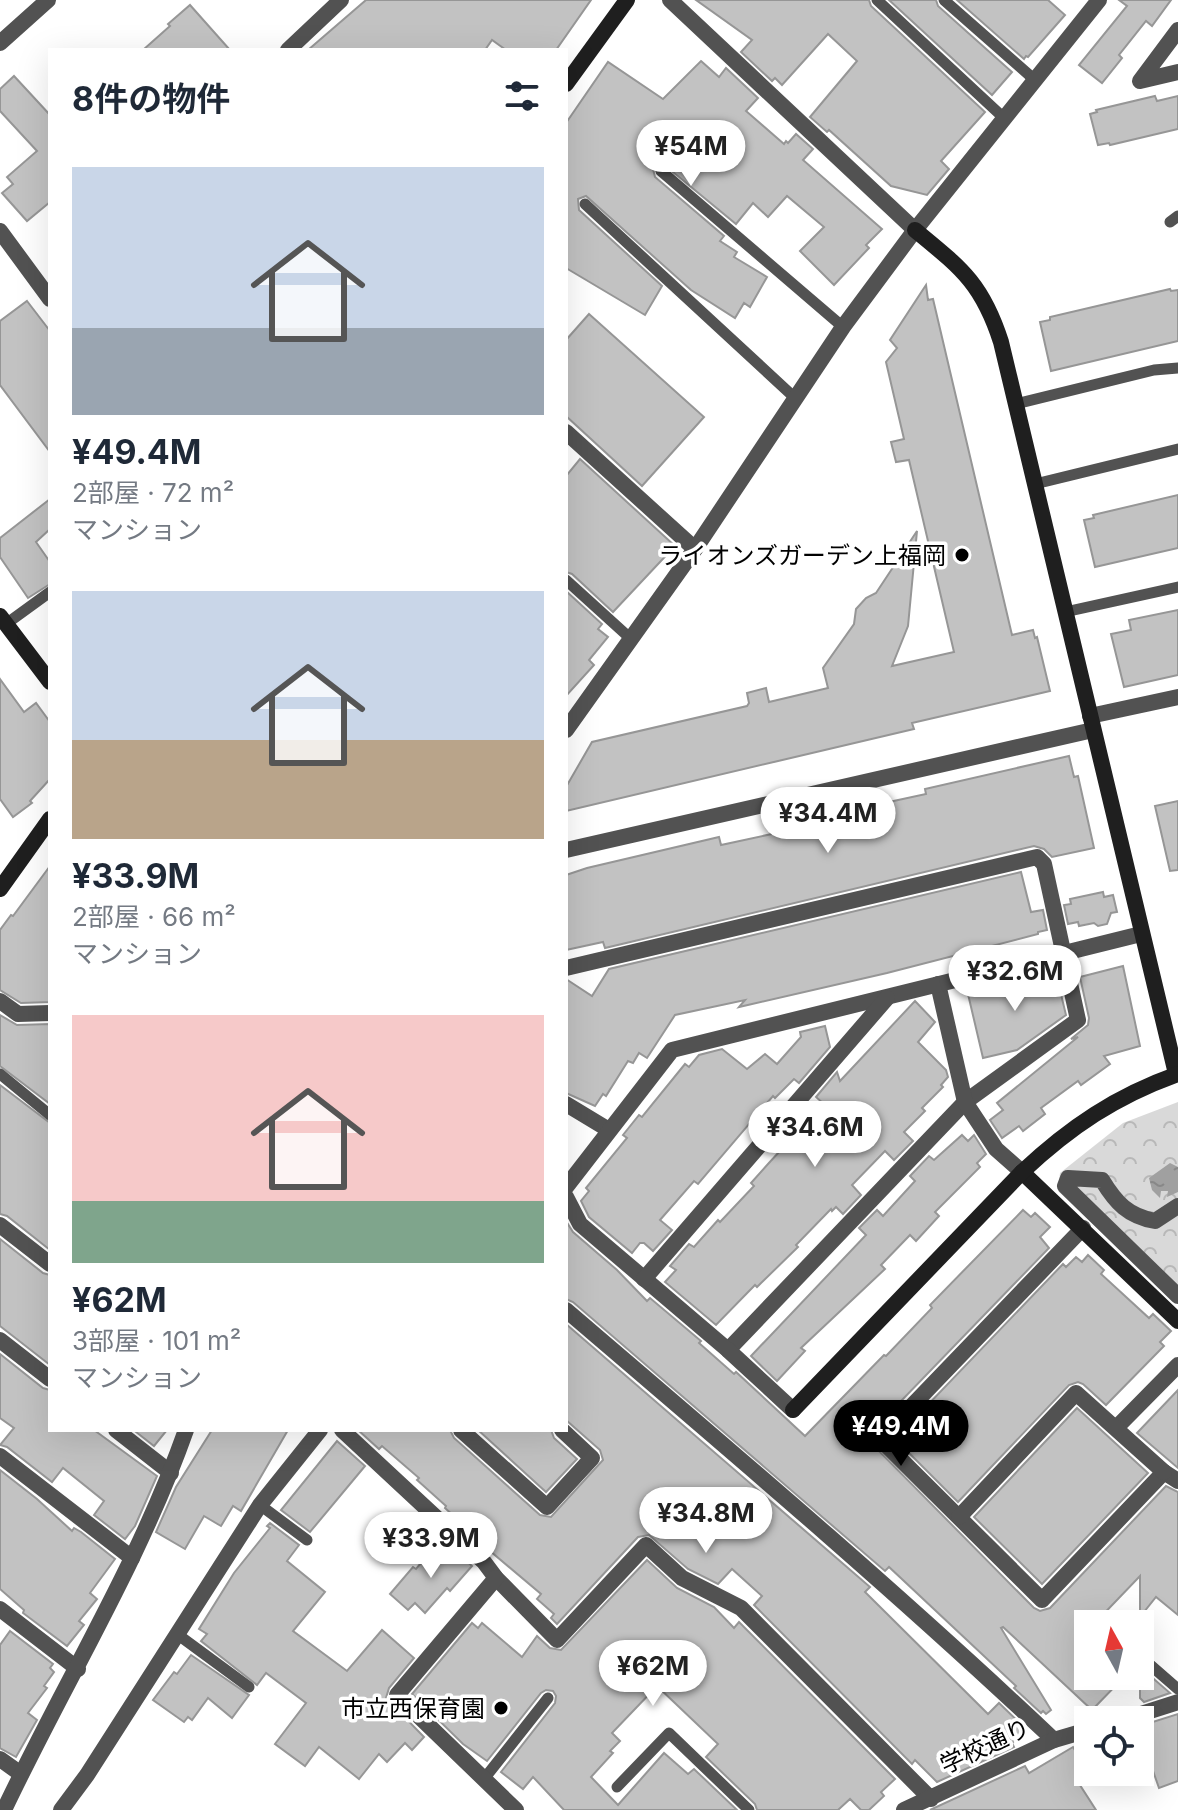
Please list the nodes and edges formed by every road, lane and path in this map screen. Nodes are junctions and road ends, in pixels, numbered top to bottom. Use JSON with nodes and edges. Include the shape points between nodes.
{"nodes":[{"id":1,"x":48,"y":0,"type":"edge"},
{"id":2,"x":341,"y":0,"type":"edge"},
{"id":3,"x":627,"y":0,"type":"edge"},
{"id":4,"x":670,"y":0,"type":"edge"},
{"id":5,"x":877,"y":0,"type":"edge"},
{"id":6,"x":944,"y":0,"type":"edge"},
{"id":7,"x":1099,"y":0,"type":"edge"},
{"id":8,"x":1178,"y":30,"type":"edge"},
{"id":9,"x":0,"y":43,"type":"edge"},
{"id":10,"x":290,"y":48,"type":"edge"},
{"id":11,"x":1178,"y":72,"type":"edge"},
{"id":12,"x":568,"y":81,"type":"edge"},
{"id":13,"x":1036,"y":81,"type":"junction"},
{"id":14,"x":1005,"y":119,"type":"junction"},
{"id":15,"x":661,"y":171,"type":"dead end"},
{"id":16,"x":585,"y":204,"type":"dead end"},
{"id":17,"x":915,"y":230,"type":"junction"},
{"id":18,"x":0,"y":231,"type":"edge"},
{"id":19,"x":44,"y":278,"type":"edge"},
{"id":20,"x":843,"y":327,"type":"junction"},
{"id":21,"x":1178,"y":368,"type":"edge"},
{"id":22,"x":795,"y":398,"type":"junction"},
{"id":23,"x":1016,"y":404,"type":"junction"},
{"id":24,"x":568,"y":434,"type":"edge"},
{"id":25,"x":1178,"y":449,"type":"edge"},
{"id":26,"x":1035,"y":484,"type":"junction"},
{"id":27,"x":695,"y":549,"type":"junction"},
{"id":28,"x":568,"y":582,"type":"edge"},
{"id":29,"x":1178,"y":587,"type":"edge"},
{"id":30,"x":48,"y":593,"type":"edge"},
{"id":31,"x":1065,"y":612,"type":"junction"},
{"id":32,"x":3,"y":620,"type":"edge"},
{"id":33,"x":631,"y":639,"type":"junction"},
{"id":34,"x":48,"y":679,"type":"edge"},
{"id":35,"x":1178,"y":697,"type":"edge"},
{"id":36,"x":1092,"y":723,"type":"junction"},
{"id":37,"x":568,"y":727,"type":"edge"},
{"id":38,"x":48,"y":822,"type":"edge"},
{"id":39,"x":568,"y":850,"type":"edge"},
{"id":40,"x":0,"y":889,"type":"edge"},
{"id":41,"x":1141,"y":934,"type":"junction"},
{"id":42,"x":1064,"y":953,"type":"junction"},
{"id":43,"x":568,"y":968,"type":"edge"},
{"id":44,"x":938,"y":984,"type":"junction"},
{"id":45,"x":887,"y":998,"type":"junction"},
{"id":46,"x":0,"y":1001,"type":"edge"},
{"id":47,"x":48,"y":1013,"type":"edge"},
{"id":48,"x":0,"y":1074,"type":"edge"},
{"id":49,"x":1177,"y":1074,"type":"edge"},
{"id":50,"x":965,"y":1102,"type":"junction"},
{"id":51,"x":568,"y":1105,"type":"edge"},
{"id":52,"x":48,"y":1113,"type":"edge"},
{"id":53,"x":609,"y":1130,"type":"junction"},
{"id":54,"x":1022,"y":1172,"type":"junction"},
{"id":55,"x":568,"y":1184,"type":"edge"},
{"id":56,"x":568,"y":1201,"type":"edge"},
{"id":57,"x":1178,"y":1206,"type":"edge"},
{"id":58,"x":0,"y":1225,"type":"edge"},
{"id":59,"x":1083,"y":1228,"type":"junction"},
{"id":60,"x":48,"y":1262,"type":"edge"},
{"id":61,"x":644,"y":1279,"type":"junction"},
{"id":62,"x":1178,"y":1296,"type":"edge"},
{"id":63,"x":568,"y":1312,"type":"edge"},
{"id":64,"x":1178,"y":1321,"type":"edge"},
{"id":65,"x":0,"y":1340,"type":"edge"},
{"id":66,"x":728,"y":1350,"type":"junction"},
{"id":67,"x":1178,"y":1365,"type":"edge"},
{"id":68,"x":48,"y":1377,"type":"edge"},
{"id":69,"x":1116,"y":1428,"type":"junction"},
{"id":70,"x":119,"y":1432,"type":"edge"},
{"id":71,"x":185,"y":1432,"type":"edge"},
{"id":72,"x":318,"y":1432,"type":"edge"},
{"id":73,"x":344,"y":1432,"type":"edge"},
{"id":74,"x":463,"y":1432,"type":"edge"},
{"id":75,"x":564,"y":1432,"type":"edge"},
{"id":76,"x":0,"y":1456,"type":"edge"},
{"id":77,"x":171,"y":1473,"type":"junction"},
{"id":78,"x":1171,"y":1476,"type":"edge"},
{"id":79,"x":260,"y":1505,"type":"junction"},
{"id":80,"x":959,"y":1517,"type":"junction"},
{"id":81,"x":307,"y":1540,"type":"dead end"},
{"id":82,"x":132,"y":1558,"type":"junction"},
{"id":83,"x":496,"y":1578,"type":"junction"},
{"id":84,"x":0,"y":1609,"type":"edge"},
{"id":85,"x":177,"y":1634,"type":"junction"},
{"id":86,"x":1154,"y":1668,"type":"edge"},
{"id":87,"x":78,"y":1669,"type":"junction"},
{"id":88,"x":249,"y":1687,"type":"dead end"},
{"id":89,"x":1178,"y":1689,"type":"edge"},
{"id":90,"x":548,"y":1698,"type":"dead end"},
{"id":91,"x":1178,"y":1702,"type":"edge"},
{"id":92,"x":1154,"y":1710,"type":"edge"},
{"id":93,"x":1074,"y":1734,"type":"edge"},
{"id":94,"x":1054,"y":1740,"type":"junction"},
{"id":95,"x":0,"y":1759,"type":"edge"},
{"id":96,"x":21,"y":1774,"type":"junction"},
{"id":97,"x":484,"y":1779,"type":"junction"},
{"id":98,"x":617,"y":1787,"type":"dead end"},
{"id":99,"x":931,"y":1799,"type":"junction"},
{"id":100,"x":4,"y":1810,"type":"edge"},
{"id":101,"x":61,"y":1810,"type":"edge"},
{"id":102,"x":516,"y":1810,"type":"edge"},
{"id":103,"x":749,"y":1810,"type":"edge"},
{"id":104,"x":904,"y":1810,"type":"edge"}],
"edges":[{"from":1,"to":9,"type":"street"},
{"from":2,"to":10,"type":"street"},
{"from":3,"to":12,"type":"street"},
{"from":4,"to":17,"type":"street"},
{"from":5,"to":14,"type":"lane"},
{"from":6,"to":13,"type":"lane"},
{"from":7,"to":13,"type":"street"},
{"from":8,"to":11,"type":"street","via":[[1140,81]]},
{"from":13,"to":14,"type":"street"},
{"from":14,"to":17,"type":"street"},
{"from":15,"to":20,"type":"lane"},
{"from":16,"to":22,"type":"lane"},
{"from":17,"to":20,"type":"street"},
{"from":17,"to":23,"type":"street","via":[[971,279],[986,301]]},
{"from":18,"to":19,"type":"street"},
{"from":20,"to":22,"type":"street"},
{"from":21,"to":23,"type":"lane"},
{"from":22,"to":27,"type":"street"},
{"from":23,"to":26,"type":"street"},
{"from":24,"to":27,"type":"street"},
{"from":25,"to":26,"type":"lane"},
{"from":26,"to":31,"type":"street"},
{"from":27,"to":33,"type":"street"},
{"from":28,"to":33,"type":"lane"},
{"from":29,"to":31,"type":"lane"},
{"from":30,"to":32,"type":"lane"},
{"from":31,"to":36,"type":"street"},
{"from":32,"to":34,"type":"street"},
{"from":33,"to":37,"type":"street"},
{"from":35,"to":36,"type":"street"},
{"from":36,"to":39,"type":"street"},
{"from":36,"to":41,"type":"street"},
{"from":38,"to":40,"type":"street"},
{"from":41,"to":42,"type":"street"},
{"from":41,"to":49,"type":"street"},
{"from":42,"to":43,"type":"street","via":[[1044,864],[1037,857]]},
{"from":42,"to":44,"type":"street"},
{"from":42,"to":50,"type":"street","via":[[1078,1020]]},
{"from":44,"to":45,"type":"street"},
{"from":44,"to":50,"type":"street"},
{"from":45,"to":53,"type":"street","via":[[672,1050]]},
{"from":45,"to":61,"type":"street"},
{"from":46,"to":47,"type":"street","via":[[18,1014]]},
{"from":48,"to":52,"type":"lane"},
{"from":49,"to":54,"type":"street","via":[[1118,1098],[1057,1139]]},
{"from":50,"to":54,"type":"street","via":[[996,1149]]},
{"from":50,"to":66,"type":"street"},
{"from":51,"to":53,"type":"street"},
{"from":53,"to":55,"type":"street"},
{"from":54,"to":59,"type":"street"},
{"from":54,"to":66,"type":"street","via":[[793,1410]]},
{"from":56,"to":61,"type":"street","via":[[580,1224]]},
{"from":57,"to":62,"type":"street","via":[[1155,1221],[1124,1210],[1102,1180],[1068,1178],[1065,1186]]},
{"from":58,"to":60,"type":"street"},
{"from":59,"to":64,"type":"street"},
{"from":59,"to":80,"type":"street","via":[[880,1439]]},
{"from":61,"to":66,"type":"street"},
{"from":63,"to":94,"type":"street","via":[[808,1516]]},
{"from":65,"to":68,"type":"street"},
{"from":67,"to":69,"type":"street"},
{"from":69,"to":78,"type":"street"},
{"from":69,"to":80,"type":"street","via":[[1076,1393]]},
{"from":70,"to":77,"type":"street"},
{"from":71,"to":77,"type":"street"},
{"from":72,"to":79,"type":"street"},
{"from":73,"to":83,"type":"street"},
{"from":74,"to":75,"type":"street","via":[[547,1507],[592,1458]]},
{"from":76,"to":82,"type":"street"},
{"from":77,"to":82,"type":"street"},
{"from":78,"to":80,"type":"street","via":[[1042,1600]]},
{"from":79,"to":81,"type":"lane"},
{"from":79,"to":85,"type":"street"},
{"from":82,"to":87,"type":"street"},
{"from":83,"to":97,"type":"street","via":[[397,1695]]},
{"from":83,"to":99,"type":"street","via":[[557,1640],[646,1545],[682,1578],[741,1608]]},
{"from":84,"to":87,"type":"street"},
{"from":85,"to":88,"type":"lane"},
{"from":85,"to":101,"type":"street"},
{"from":86,"to":89,"type":"lane"},
{"from":87,"to":96,"type":"street"},
{"from":90,"to":97,"type":"lane"},
{"from":91,"to":92,"type":"street"},
{"from":93,"to":94,"type":"street","name":"学校通り"},
{"from":94,"to":99,"type":"street","name":"学校通り"},
{"from":95,"to":96,"type":"street"},
{"from":96,"to":100,"type":"street"},
{"from":97,"to":102,"type":"street"},
{"from":98,"to":103,"type":"lane","via":[[669,1733]]},
{"from":99,"to":104,"type":"street","name":"学校通り"}]}
